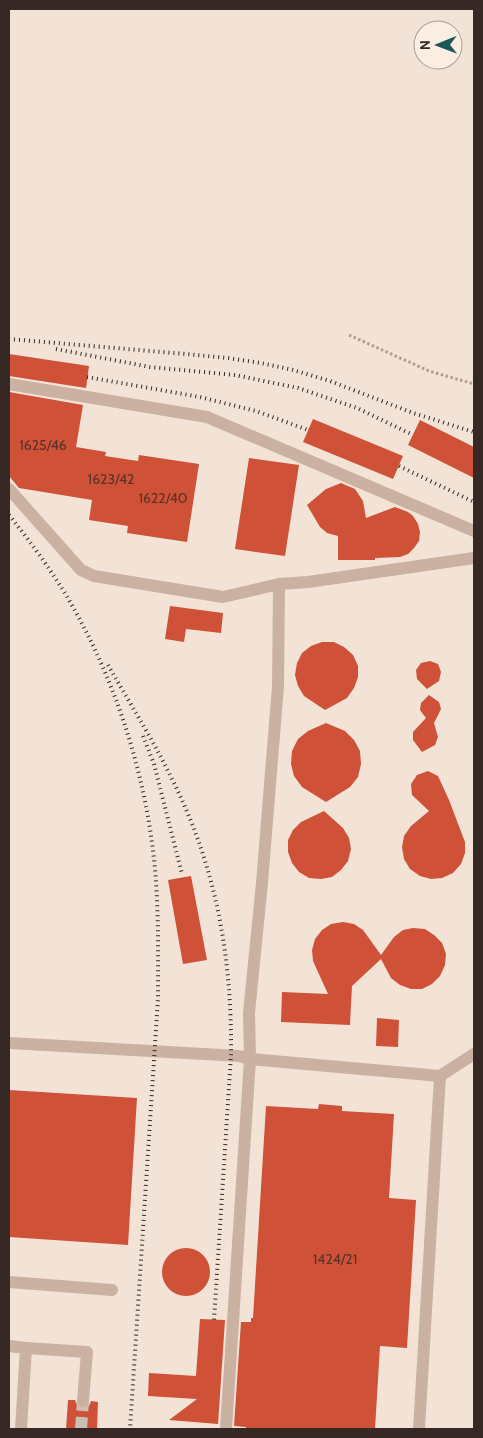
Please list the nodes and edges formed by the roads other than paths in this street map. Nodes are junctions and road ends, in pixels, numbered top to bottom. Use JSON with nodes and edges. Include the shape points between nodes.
{"nodes":[{"id":1,"x":9,"y":384,"type":"edge"},
{"id":2,"x":9,"y":489,"type":"edge"},
{"id":3,"x":474,"y":532,"type":"edge"},
{"id":4,"x":474,"y":558,"type":"edge"},
{"id":5,"x":280,"y":584,"type":"junction"},
{"id":6,"x":9,"y":1043,"type":"edge"},
{"id":7,"x":474,"y":1054,"type":"edge"},
{"id":8,"x":250,"y":1059,"type":"junction"},
{"id":9,"x":440,"y":1076,"type":"junction"},
{"id":10,"x":9,"y":1282,"type":"edge"},
{"id":11,"x":112,"y":1290,"type":"dead end"},
{"id":12,"x":9,"y":1346,"type":"edge"},
{"id":13,"x":26,"y":1348,"type":"junction"},
{"id":14,"x":83,"y":1401,"type":"tunnel mouth"},
{"id":15,"x":21,"y":1429,"type":"edge"},
{"id":16,"x":226,"y":1429,"type":"edge"},
{"id":17,"x":419,"y":1429,"type":"edge"}],
"edges":[{"from":1,"to":3,"type":"lane","via":[[207,416]]},
{"from":2,"to":5,"type":"lane","via":[[81,570],[94,576],[222,597]]},
{"from":4,"to":5,"type":"lane"},
{"from":5,"to":8,"type":"lane","via":[[278,686],[249,1013]]},
{"from":6,"to":8,"type":"lane"},
{"from":7,"to":9,"type":"lane"},
{"from":8,"to":9,"type":"lane"},
{"from":8,"to":16,"type":"lane"},
{"from":9,"to":17,"type":"lane"},
{"from":10,"to":11,"type":"lane"},
{"from":12,"to":13,"type":"lane"},
{"from":13,"to":14,"type":"lane","via":[[86,1352]]},
{"from":13,"to":15,"type":"lane"}]}
